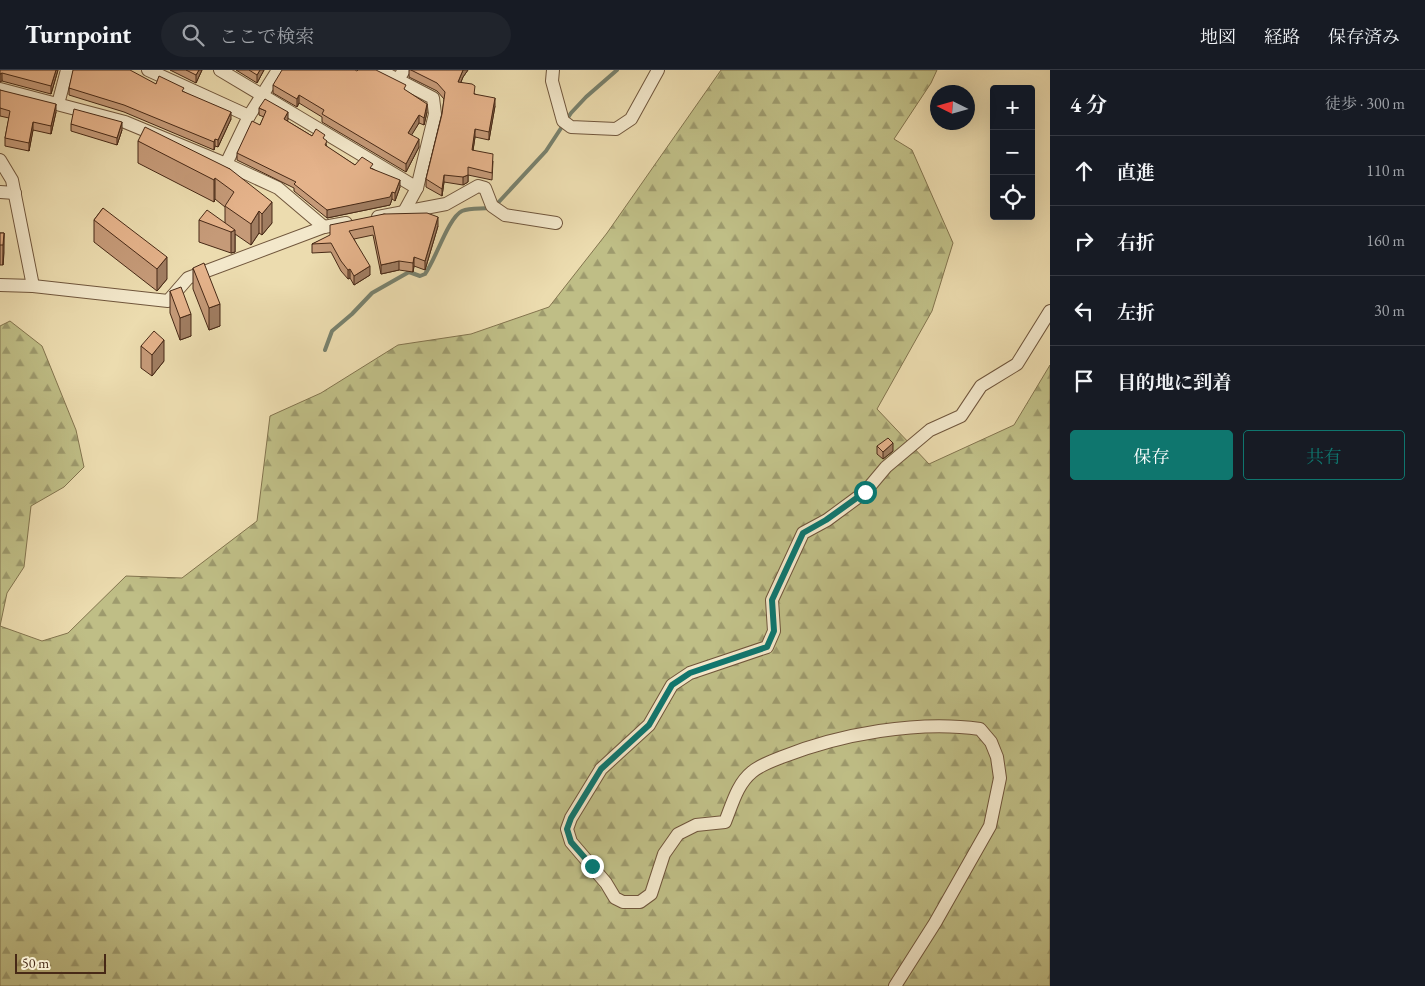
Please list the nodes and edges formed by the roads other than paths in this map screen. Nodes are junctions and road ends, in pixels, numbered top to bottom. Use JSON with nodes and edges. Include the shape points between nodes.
{"nodes":[{"id":1,"x":67,"y":70,"type":"edge"},
{"id":2,"x":148,"y":70,"type":"edge"},
{"id":3,"x":220,"y":70,"type":"edge"},
{"id":4,"x":278,"y":70,"type":"edge"},
{"id":5,"x":379,"y":70,"type":"edge"},
{"id":6,"x":553,"y":70,"type":"edge"},
{"id":7,"x":658,"y":70,"type":"edge"},
{"id":8,"x":400,"y":75,"type":"edge"},
{"id":9,"x":0,"y":89,"type":"edge"},
{"id":10,"x":263,"y":96,"type":"junction"},
{"id":11,"x":58,"y":104,"type":"junction"},
{"id":12,"x":249,"y":116,"type":"junction"},
{"id":13,"x":0,"y":160,"type":"edge"},
{"id":14,"x":226,"y":164,"type":"junction"},
{"id":15,"x":417,"y":188,"type":"junction"},
{"id":16,"x":0,"y":192,"type":"edge"},
{"id":17,"x":15,"y":193,"type":"junction"},
{"id":18,"x":405,"y":210,"type":"junction"},
{"id":19,"x":556,"y":223,"type":"dead end"},
{"id":20,"x":324,"y":228,"type":"junction"},
{"id":21,"x":0,"y":285,"type":"edge"},
{"id":22,"x":33,"y":286,"type":"junction"},
{"id":23,"x":1050,"y":311,"type":"edge"},
{"id":24,"x":895,"y":986,"type":"edge"}],
"edges":[{"from":1,"to":11,"type":"street"},
{"from":2,"to":12,"type":"street"},
{"from":3,"to":10,"type":"street"},
{"from":4,"to":10,"type":"street"},
{"from":5,"to":8,"type":"street"},
{"from":6,"to":7,"type":"street","via":[[552,81],[563,121],[571,127],[616,129],[631,119]]},
{"from":8,"to":15,"type":"street","via":[[433,98],[436,114]]},
{"from":9,"to":11,"type":"street"},
{"from":10,"to":12,"type":"street"},
{"from":10,"to":15,"type":"street"},
{"from":11,"to":14,"type":"street","via":[[125,122]]},
{"from":12,"to":14,"type":"street"},
{"from":13,"to":17,"type":"street","via":[[12,180]]},
{"from":14,"to":20,"type":"street","via":[[278,188]]},
{"from":15,"to":18,"type":"street"},
{"from":16,"to":17,"type":"street"},
{"from":17,"to":22,"type":"street"},
{"from":18,"to":19,"type":"street","via":[[446,204],[478,186],[485,188],[492,206],[505,215]]},
{"from":18,"to":20,"type":"street"},
{"from":20,"to":22,"type":"street","via":[[188,278],[168,301]]},
{"from":21,"to":22,"type":"street"},
{"from":23,"to":24,"type":"street","via":[[1017,364],[981,386],[961,416],[930,430],[886,467],[865,492],[803,533],[772,600],[774,631],[767,647],[690,673],[672,685],[649,725],[601,769],[567,829],[571,842],[615,898],[623,902],[640,902],[651,894],[664,854],[678,834],[696,825],[725,822],[740,787],[751,772],[764,764],[844,736],[958,726],[980,730],[991,742],[1000,778],[990,826]]}]}
